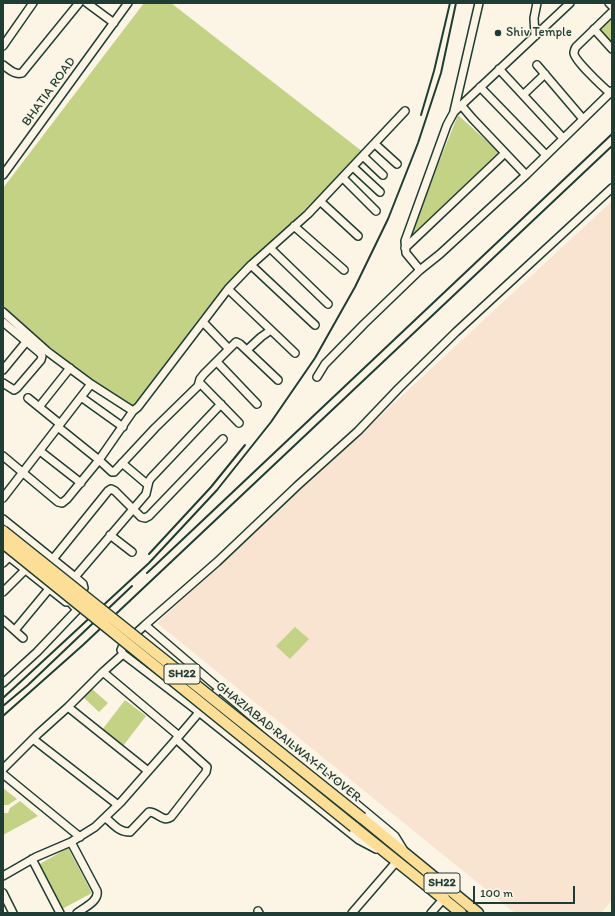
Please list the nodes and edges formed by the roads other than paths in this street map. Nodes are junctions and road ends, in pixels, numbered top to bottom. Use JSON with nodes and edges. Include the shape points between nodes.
{"nodes":[{"id":1,"x":34,"y":3,"type":"edge"},
{"id":2,"x":79,"y":3,"type":"edge"},
{"id":3,"x":87,"y":3,"type":"edge"},
{"id":4,"x":128,"y":3,"type":"edge"},
{"id":5,"x":479,"y":3,"type":"edge"},
{"id":6,"x":537,"y":3,"type":"edge"},
{"id":7,"x":570,"y":3,"type":"edge"},
{"id":8,"x":609,"y":3,"type":"edge"},
{"id":9,"x":612,"y":6,"type":"edge"},
{"id":10,"x":612,"y":12,"type":"edge"},
{"id":11,"x":114,"y":23,"type":"junction"},
{"id":12,"x":594,"y":29,"type":"junction"},
{"id":13,"x":535,"y":36,"type":"junction"},
{"id":14,"x":3,"y":46,"type":"edge"},
{"id":15,"x":612,"y":49,"type":"edge"},
{"id":16,"x":3,"y":65,"type":"edge"},
{"id":17,"x":537,"y":65,"type":"dead end"},
{"id":18,"x":499,"y":69,"type":"junction"},
{"id":19,"x":545,"y":74,"type":"junction"},
{"id":20,"x":480,"y":87,"type":"junction"},
{"id":21,"x":611,"y":92,"type":"edge"},
{"id":22,"x":523,"y":95,"type":"junction"},
{"id":23,"x":462,"y":104,"type":"junction"},
{"id":24,"x":405,"y":111,"type":"dead end"},
{"id":25,"x":454,"y":112,"type":"junction"},
{"id":26,"x":583,"y":119,"type":"junction"},
{"id":27,"x":563,"y":138,"type":"junction"},
{"id":28,"x":375,"y":144,"type":"junction"},
{"id":29,"x":505,"y":152,"type":"junction"},
{"id":30,"x":546,"y":155,"type":"junction"},
{"id":31,"x":363,"y":156,"type":"junction"},
{"id":32,"x":397,"y":164,"type":"dead end"},
{"id":33,"x":353,"y":167,"type":"junction"},
{"id":34,"x":3,"y":175,"type":"edge"},
{"id":35,"x":382,"y":175,"type":"dead end"},
{"id":36,"x":526,"y":175,"type":"junction"},
{"id":37,"x":343,"y":178,"type":"junction"},
{"id":38,"x":612,"y":188,"type":"edge"},
{"id":39,"x":380,"y":192,"type":"dead end"},
{"id":40,"x":320,"y":201,"type":"junction"},
{"id":41,"x":376,"y":211,"type":"dead end"},
{"id":42,"x":294,"y":226,"type":"junction"},
{"id":43,"x":358,"y":236,"type":"dead end"},
{"id":44,"x":270,"y":248,"type":"junction"},
{"id":45,"x":405,"y":248,"type":"junction"},
{"id":46,"x":250,"y":265,"type":"junction"},
{"id":47,"x":344,"y":270,"type":"dead end"},
{"id":48,"x":420,"y":270,"type":"junction"},
{"id":49,"x":228,"y":289,"type":"junction"},
{"id":50,"x":328,"y":304,"type":"dead end"},
{"id":51,"x":3,"y":312,"type":"edge"},
{"id":52,"x":3,"y":322,"type":"edge"},
{"id":53,"x":203,"y":322,"type":"junction"},
{"id":54,"x":315,"y":325,"type":"dead end"},
{"id":55,"x":271,"y":330,"type":"junction"},
{"id":56,"x":26,"y":342,"type":"junction"},
{"id":57,"x":229,"y":349,"type":"junction"},
{"id":58,"x":246,"y":350,"type":"junction"},
{"id":59,"x":295,"y":353,"type":"dead end"},
{"id":60,"x":217,"y":362,"type":"junction"},
{"id":61,"x":70,"y":368,"type":"junction"},
{"id":62,"x":3,"y":370,"type":"edge"},
{"id":63,"x":317,"y":377,"type":"dead end"},
{"id":64,"x":278,"y":380,"type":"dead end"},
{"id":65,"x":3,"y":383,"type":"edge"},
{"id":66,"x":200,"y":383,"type":"junction"},
{"id":67,"x":91,"y":384,"type":"junction"},
{"id":68,"x":81,"y":397,"type":"junction"},
{"id":69,"x":28,"y":398,"type":"dead end"},
{"id":70,"x":221,"y":404,"type":"junction"},
{"id":71,"x":257,"y":404,"type":"dead end"},
{"id":72,"x":39,"y":407,"type":"junction"},
{"id":73,"x":133,"y":412,"type":"junction"},
{"id":74,"x":239,"y":422,"type":"dead end"},
{"id":75,"x":59,"y":425,"type":"junction"},
{"id":76,"x":123,"y":427,"type":"junction"},
{"id":77,"x":223,"y":439,"type":"dead end"},
{"id":78,"x":40,"y":451,"type":"junction"},
{"id":79,"x":3,"y":456,"type":"edge"},
{"id":80,"x":99,"y":460,"type":"junction"},
{"id":81,"x":122,"y":463,"type":"junction"},
{"id":82,"x":22,"y":473,"type":"junction"},
{"id":83,"x":81,"y":483,"type":"junction"},
{"id":84,"x":148,"y":485,"type":"junction"},
{"id":85,"x":3,"y":498,"type":"edge"},
{"id":86,"x":134,"y":508,"type":"junction"},
{"id":87,"x":3,"y":519,"type":"edge"},
{"id":88,"x":3,"y":531,"type":"edge"},
{"id":89,"x":110,"y":535,"type":"junction"},
{"id":90,"x":3,"y":543,"type":"edge"},
{"id":91,"x":132,"y":552,"type":"dead end"},
{"id":92,"x":6,"y":554,"type":"edge"},
{"id":93,"x":53,"y":559,"type":"junction"},
{"id":94,"x":3,"y":563,"type":"edge"},
{"id":95,"x":25,"y":570,"type":"junction"},
{"id":96,"x":75,"y":577,"type":"junction"},
{"id":97,"x":49,"y":589,"type":"junction"},
{"id":98,"x":3,"y":592,"type":"edge"},
{"id":99,"x":70,"y":602,"type":"junction"},
{"id":100,"x":3,"y":620,"type":"edge"},
{"id":101,"x":145,"y":625,"type":"junction"},
{"id":102,"x":14,"y":630,"type":"junction"},
{"id":103,"x":23,"y":638,"type":"dead end"},
{"id":104,"x":123,"y":654,"type":"junction"},
{"id":105,"x":103,"y":672,"type":"junction"},
{"id":106,"x":3,"y":683,"type":"edge"},
{"id":107,"x":219,"y":689,"type":"junction"},
{"id":108,"x":68,"y":707,"type":"junction"},
{"id":109,"x":199,"y":712,"type":"junction"},
{"id":110,"x":178,"y":738,"type":"junction"},
{"id":111,"x":33,"y":739,"type":"junction"},
{"id":112,"x":3,"y":769,"type":"edge"},
{"id":113,"x":148,"y":771,"type":"junction"},
{"id":114,"x":3,"y":774,"type":"edge"},
{"id":115,"x":118,"y":805,"type":"junction"},
{"id":116,"x":106,"y":818,"type":"junction"},
{"id":117,"x":80,"y":837,"type":"junction"},
{"id":118,"x":71,"y":842,"type":"junction"},
{"id":119,"x":406,"y":854,"type":"junction"},
{"id":120,"x":32,"y":859,"type":"junction"},
{"id":121,"x":395,"y":859,"type":"junction"},
{"id":122,"x":3,"y":876,"type":"edge"},
{"id":123,"x":451,"y":890,"type":"junction"},
{"id":124,"x":3,"y":893,"type":"edge"},
{"id":125,"x":444,"y":899,"type":"junction"},
{"id":126,"x":458,"y":912,"type":"edge"},
{"id":127,"x":13,"y":913,"type":"edge"},
{"id":128,"x":60,"y":913,"type":"edge"},
{"id":129,"x":77,"y":913,"type":"edge"},
{"id":130,"x":352,"y":913,"type":"edge"},
{"id":131,"x":431,"y":913,"type":"edge"},
{"id":132,"x":478,"y":913,"type":"edge"}],
"edges":[{"from":1,"to":14,"type":"street"},
{"from":2,"to":16,"type":"street","via":[[22,73],[13,72]]},
{"from":3,"to":11,"type":"street"},
{"from":4,"to":11,"type":"street","name":"BHATIA ROAD"},
{"from":5,"to":25,"type":"street"},
{"from":6,"to":13,"type":"street","via":[[534,18]]},
{"from":7,"to":13,"type":"street"},
{"from":8,"to":9,"type":"street"},
{"from":10,"to":12,"type":"street"},
{"from":11,"to":34,"type":"street","name":"BHATIA ROAD"},
{"from":12,"to":15,"type":"street"},
{"from":12,"to":21,"type":"street","via":[[576,47],[574,56]]},
{"from":13,"to":18,"type":"street"},
{"from":17,"to":19,"type":"street"},
{"from":18,"to":20,"type":"street"},
{"from":18,"to":22,"type":"street"},
{"from":19,"to":22,"type":"street"},
{"from":19,"to":26,"type":"street"},
{"from":20,"to":23,"type":"street"},
{"from":20,"to":30,"type":"street"},
{"from":21,"to":26,"type":"street"},
{"from":22,"to":27,"type":"street"},
{"from":23,"to":25,"type":"street"},
{"from":23,"to":29,"type":"street"},
{"from":24,"to":28,"type":"street"},
{"from":25,"to":45,"type":"street","via":[[444,132],[405,241]]},
{"from":26,"to":27,"type":"street"},
{"from":27,"to":30,"type":"street"},
{"from":28,"to":31,"type":"street"},
{"from":28,"to":32,"type":"street"},
{"from":29,"to":36,"type":"street"},
{"from":29,"to":45,"type":"street"},
{"from":30,"to":36,"type":"street"},
{"from":31,"to":33,"type":"street"},
{"from":31,"to":35,"type":"street"},
{"from":33,"to":37,"type":"street"},
{"from":33,"to":39,"type":"street"},
{"from":36,"to":48,"type":"street"},
{"from":37,"to":40,"type":"street"},
{"from":37,"to":41,"type":"street"},
{"from":38,"to":101,"type":"street","via":[[456,332],[358,431]]},
{"from":40,"to":42,"type":"street"},
{"from":40,"to":43,"type":"street"},
{"from":42,"to":44,"type":"street"},
{"from":42,"to":47,"type":"street"},
{"from":44,"to":46,"type":"street"},
{"from":44,"to":50,"type":"street"},
{"from":45,"to":48,"type":"street"},
{"from":46,"to":49,"type":"street"},
{"from":46,"to":54,"type":"street"},
{"from":48,"to":63,"type":"street","via":[[329,359]]},
{"from":49,"to":53,"type":"street"},
{"from":49,"to":55,"type":"street"},
{"from":51,"to":61,"type":"street"},
{"from":52,"to":56,"type":"street"},
{"from":53,"to":57,"type":"street"},
{"from":53,"to":73,"type":"street"},
{"from":55,"to":58,"type":"street"},
{"from":55,"to":59,"type":"street"},
{"from":56,"to":62,"type":"street"},
{"from":56,"to":65,"type":"street","via":[[40,353],[41,360],[14,390]]},
{"from":57,"to":58,"type":"street","via":[[236,342]]},
{"from":57,"to":60,"type":"street"},
{"from":58,"to":64,"type":"street"},
{"from":60,"to":66,"type":"street","via":[[204,374]]},
{"from":60,"to":71,"type":"street"},
{"from":61,"to":67,"type":"street"},
{"from":61,"to":72,"type":"street"},
{"from":66,"to":70,"type":"street"},
{"from":66,"to":81,"type":"street"},
{"from":67,"to":68,"type":"street"},
{"from":67,"to":73,"type":"street"},
{"from":68,"to":75,"type":"street"},
{"from":68,"to":76,"type":"street"},
{"from":69,"to":72,"type":"street"},
{"from":70,"to":74,"type":"street"},
{"from":70,"to":84,"type":"street","via":[[151,478]]},
{"from":72,"to":75,"type":"street"},
{"from":73,"to":76,"type":"street"},
{"from":75,"to":78,"type":"street"},
{"from":75,"to":80,"type":"street"},
{"from":76,"to":80,"type":"street"},
{"from":77,"to":86,"type":"street","via":[[149,516],[141,517]]},
{"from":78,"to":82,"type":"street"},
{"from":78,"to":83,"type":"street"},
{"from":79,"to":82,"type":"street"},
{"from":80,"to":81,"type":"street","via":[[112,472]]},
{"from":80,"to":83,"type":"street"},
{"from":81,"to":84,"type":"street"},
{"from":82,"to":83,"type":"street","via":[[62,503]]},
{"from":82,"to":85,"type":"street"},
{"from":84,"to":86,"type":"street","via":[[146,494]]},
{"from":86,"to":89,"type":"street"},
{"from":86,"to":93,"type":"street","via":[[112,489],[108,491]]},
{"from":87,"to":93,"type":"street"},
{"from":88,"to":119,"type":"highway","name":"GHAZIABAD RAILWAY FLYOVER","number":"SH22","bridge":true},
{"from":89,"to":91,"type":"street"},
{"from":89,"to":96,"type":"street"},
{"from":90,"to":121,"type":"highway","name":"GHAZIABAD RAILWAY FLYOVER","number":"SH22","bridge":true},
{"from":92,"to":94,"type":"street"},
{"from":92,"to":95,"type":"street"},
{"from":93,"to":96,"type":"street"},
{"from":95,"to":97,"type":"street"},
{"from":95,"to":98,"type":"street"},
{"from":96,"to":99,"type":"street","via":[[84,588]]},
{"from":97,"to":99,"type":"street","via":[[66,602]]},
{"from":97,"to":102,"type":"street"},
{"from":99,"to":106,"type":"street","via":[[77,610]]},
{"from":100,"to":102,"type":"street"},
{"from":101,"to":104,"type":"street","via":[[123,645]]},
{"from":101,"to":107,"type":"street"},
{"from":102,"to":103,"type":"street"},
{"from":104,"to":105,"type":"street"},
{"from":104,"to":109,"type":"street"},
{"from":105,"to":108,"type":"street"},
{"from":105,"to":110,"type":"street"},
{"from":107,"to":109,"type":"street"},
{"from":107,"to":119,"type":"street","via":[[395,836]]},
{"from":108,"to":111,"type":"street"},
{"from":108,"to":113,"type":"street"},
{"from":109,"to":110,"type":"street"},
{"from":109,"to":121,"type":"street","via":[[359,840]]},
{"from":110,"to":113,"type":"street"},
{"from":110,"to":116,"type":"street","via":[[207,767],[206,772],[171,817],[165,819],[156,813],[148,812],[130,832],[118,829]]},
{"from":111,"to":112,"type":"street"},
{"from":111,"to":115,"type":"street"},
{"from":113,"to":115,"type":"street"},
{"from":114,"to":117,"type":"street"},
{"from":115,"to":116,"type":"street"},
{"from":116,"to":117,"type":"street"},
{"from":117,"to":118,"type":"street"},
{"from":118,"to":120,"type":"street"},
{"from":118,"to":129,"type":"street","via":[[98,896]]},
{"from":119,"to":123,"type":"highway","number":"SH22"},
{"from":120,"to":122,"type":"street"},
{"from":120,"to":128,"type":"street"},
{"from":121,"to":125,"type":"highway","number":"SH22"},
{"from":121,"to":130,"type":"street"},
{"from":123,"to":125,"type":"street"},
{"from":123,"to":132,"type":"highway","number":"SH22"},
{"from":124,"to":127,"type":"street"},
{"from":125,"to":126,"type":"highway","number":"SH22"},
{"from":125,"to":131,"type":"street"}]}
